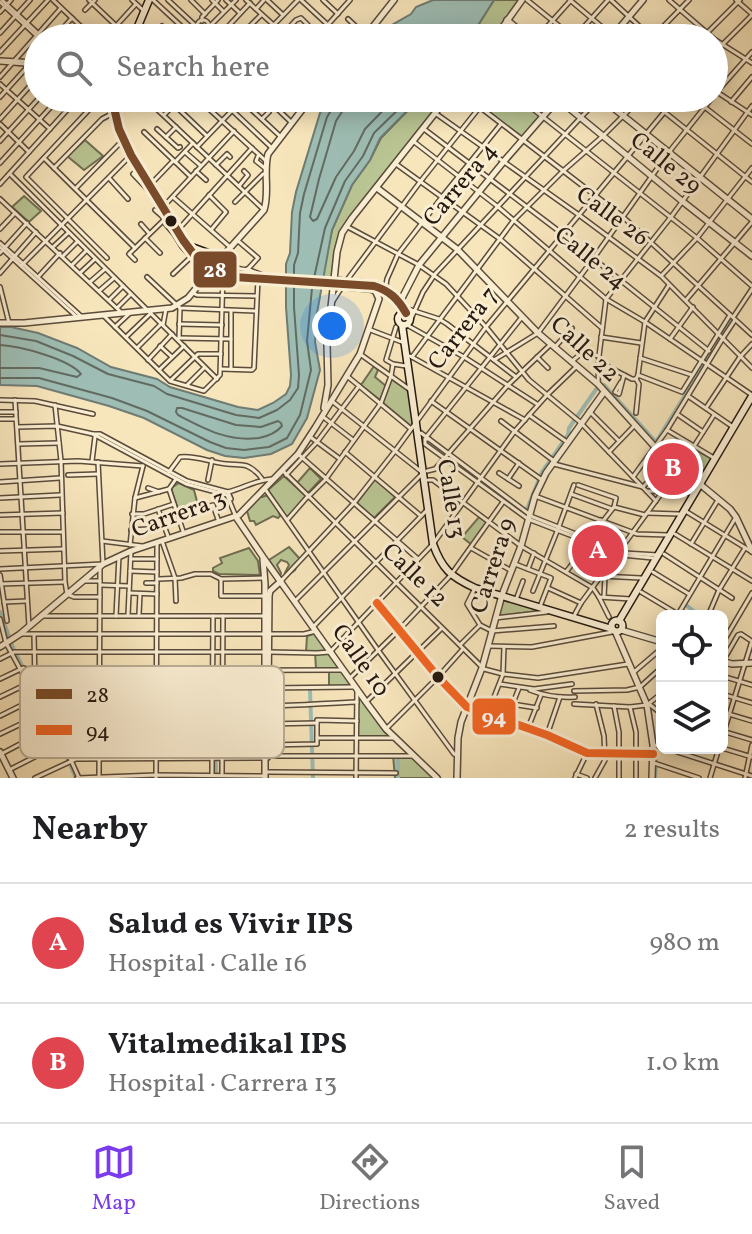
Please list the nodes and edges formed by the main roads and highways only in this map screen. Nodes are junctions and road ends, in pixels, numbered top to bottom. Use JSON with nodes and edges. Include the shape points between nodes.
{"nodes":[{"id":1,"x":151,"y":0,"type":"edge"},
{"id":2,"x":138,"y":24,"type":"edge"},
{"id":3,"x":115,"y":112,"type":"edge"},
{"id":4,"x":187,"y":245,"type":"junction"},
{"id":5,"x":202,"y":262,"type":"junction"},
{"id":6,"x":214,"y":267,"type":"junction"},
{"id":7,"x":363,"y":285,"type":"junction"},
{"id":8,"x":390,"y":294,"type":"junction"},
{"id":9,"x":404,"y":317,"type":"junction"},
{"id":10,"x":752,"y":395,"type":"edge"},
{"id":11,"x":752,"y":402,"type":"edge"},
{"id":12,"x":415,"y":423,"type":"junction"},
{"id":13,"x":425,"y":472,"type":"junction"},
{"id":14,"x":701,"y":485,"type":"junction"},
{"id":15,"x":685,"y":513,"type":"junction"},
{"id":16,"x":434,"y":542,"type":"junction"},
{"id":17,"x":659,"y":557,"type":"junction"},
{"id":18,"x":452,"y":574,"type":"junction"},
{"id":19,"x":502,"y":594,"type":"junction"},
{"id":20,"x":540,"y":608,"type":"junction"},
{"id":21,"x":616,"y":627,"type":"junction"}],
"edges":[{"from":1,"to":2,"type":"main road"},
{"from":3,"to":4,"type":"main road","via":[[165,219]]},
{"from":4,"to":5,"type":"main road"},
{"from":4,"to":6,"type":"main road"},
{"from":5,"to":6,"type":"main road"},
{"from":5,"to":6,"type":"main road","via":[[200,253]]},
{"from":6,"to":7,"type":"main road","bridge":true,"via":[[262,278]]},
{"from":7,"to":8,"type":"main road"},
{"from":7,"to":8,"type":"main road"},
{"from":8,"to":9,"type":"main road"},
{"from":8,"to":9,"type":"main road"},
{"from":9,"to":12,"type":"main road","name":"Calle 13"},
{"from":9,"to":12,"type":"main road"},
{"from":10,"to":14,"type":"main road"},
{"from":11,"to":14,"type":"main road"},
{"from":12,"to":13,"type":"main road"},
{"from":12,"to":13,"type":"main road","name":"Calle 13","via":[[425,440]]},
{"from":13,"to":16,"type":"main road"},
{"from":13,"to":16,"type":"main road","name":"Calle 13"},
{"from":14,"to":15,"type":"main road"},
{"from":14,"to":15,"type":"main road"},
{"from":15,"to":17,"type":"main road"},
{"from":16,"to":18,"type":"main road","name":"Calle 13"},
{"from":16,"to":18,"type":"main road","name":"Calle 13"},
{"from":17,"to":21,"type":"main road"},
{"from":17,"to":21,"type":"main road"},
{"from":18,"to":19,"type":"main road","name":"Calle 13"},
{"from":18,"to":19,"type":"main road","name":"Calle 13","via":[[475,588]]},
{"from":19,"to":20,"type":"main road","name":"Calle 13"},
{"from":19,"to":20,"type":"main road","name":"Calle 13"},
{"from":20,"to":21,"type":"main road","name":"Calle 13"},
{"from":20,"to":21,"type":"main road","name":"Calle 13"}]}
